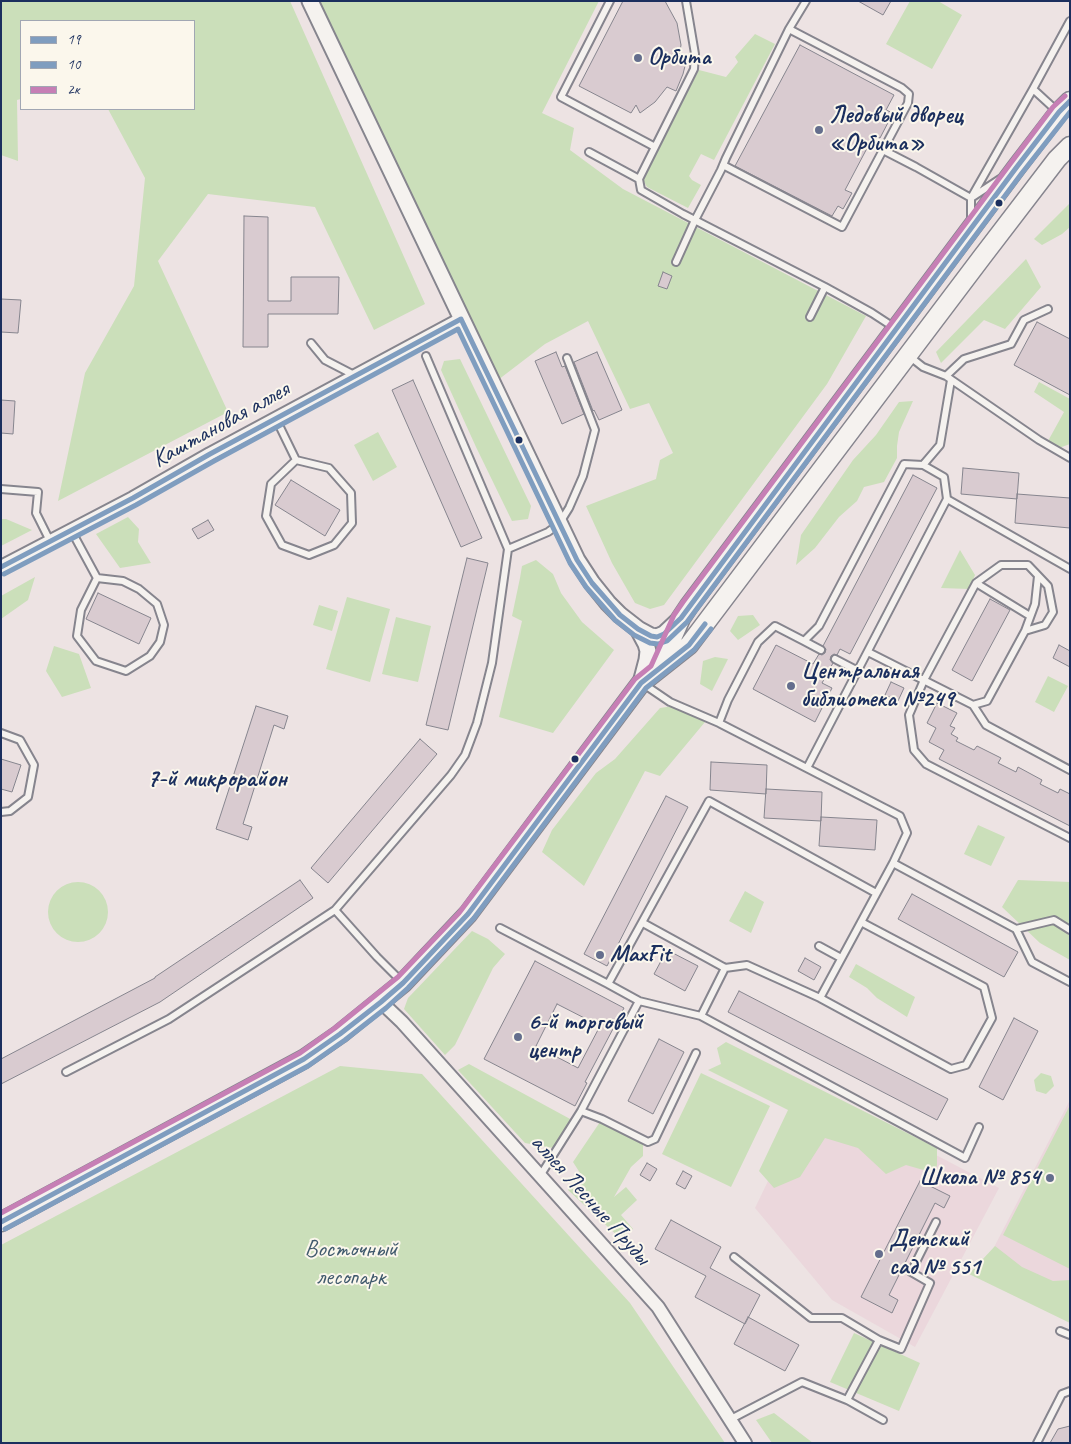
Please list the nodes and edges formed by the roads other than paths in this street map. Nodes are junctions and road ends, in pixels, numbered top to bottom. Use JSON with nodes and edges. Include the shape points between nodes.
{"nodes":[{"id":1,"x":310,"y":1,"type":"edge"},
{"id":2,"x":610,"y":1,"type":"edge"},
{"id":3,"x":686,"y":1,"type":"edge"},
{"id":4,"x":806,"y":1,"type":"edge"},
{"id":5,"x":1070,"y":21,"type":"edge"},
{"id":6,"x":789,"y":29,"type":"junction"},
{"id":7,"x":1033,"y":90,"type":"junction"},
{"id":8,"x":1064,"y":107,"type":"edge"},
{"id":9,"x":1070,"y":146,"type":"edge"},
{"id":10,"x":655,"y":147,"type":"junction"},
{"id":11,"x":883,"y":150,"type":"junction"},
{"id":12,"x":589,"y":152,"type":"dead end"},
{"id":13,"x":723,"y":165,"type":"junction"},
{"id":14,"x":1016,"y":168,"type":"junction"},
{"id":15,"x":639,"y":179,"type":"junction"},
{"id":16,"x":971,"y":198,"type":"junction"},
{"id":17,"x":695,"y":220,"type":"junction"},
{"id":18,"x":972,"y":228,"type":"junction"},
{"id":19,"x":676,"y":262,"type":"dead end"},
{"id":20,"x":825,"y":287,"type":"junction"},
{"id":21,"x":1048,"y":309,"type":"dead end"},
{"id":22,"x":810,"y":317,"type":"dead end"},
{"id":23,"x":461,"y":319,"type":"junction"},
{"id":24,"x":897,"y":329,"type":"junction"},
{"id":25,"x":311,"y":343,"type":"dead end"},
{"id":26,"x":426,"y":356,"type":"dead end"},
{"id":27,"x":908,"y":356,"type":"junction"},
{"id":28,"x":567,"y":358,"type":"dead end"},
{"id":29,"x":356,"y":376,"type":"junction"},
{"id":30,"x":948,"y":378,"type":"junction"},
{"id":31,"x":276,"y":419,"type":"junction"},
{"id":32,"x":1069,"y":457,"type":"edge"},
{"id":33,"x":296,"y":460,"type":"junction"},
{"id":34,"x":923,"y":465,"type":"junction"},
{"id":35,"x":1,"y":489,"type":"edge"},
{"id":36,"x":947,"y":499,"type":"junction"},
{"id":37,"x":559,"y":524,"type":"junction"},
{"id":38,"x":70,"y":530,"type":"junction"},
{"id":39,"x":50,"y":542,"type":"junction"},
{"id":40,"x":508,"y":548,"type":"junction"},
{"id":41,"x":1,"y":568,"type":"edge"},
{"id":42,"x":1070,"y":569,"type":"edge"},
{"id":43,"x":1038,"y":576,"type":"junction"},
{"id":44,"x":97,"y":578,"type":"junction"},
{"id":45,"x":976,"y":583,"type":"junction"},
{"id":46,"x":1030,"y":616,"type":"junction"},
{"id":47,"x":681,"y":618,"type":"junction"},
{"id":48,"x":638,"y":629,"type":"junction"},
{"id":49,"x":1025,"y":631,"type":"junction"},
{"id":50,"x":804,"y":641,"type":"junction"},
{"id":51,"x":821,"y":650,"type":"dead end"},
{"id":52,"x":868,"y":652,"type":"junction"},
{"id":53,"x":835,"y":659,"type":"dead end"},
{"id":54,"x":652,"y":665,"type":"junction"},
{"id":55,"x":858,"y":671,"type":"junction"},
{"id":56,"x":924,"y":680,"type":"junction"},
{"id":57,"x":642,"y":682,"type":"junction"},
{"id":58,"x":973,"y":705,"type":"junction"},
{"id":59,"x":719,"y":722,"type":"junction"},
{"id":60,"x":1,"y":733,"type":"edge"},
{"id":61,"x":807,"y":768,"type":"junction"},
{"id":62,"x":1070,"y":770,"type":"edge"},
{"id":63,"x":1,"y":812,"type":"edge"},
{"id":64,"x":1070,"y":838,"type":"edge"},
{"id":65,"x":893,"y":863,"type":"junction"},
{"id":66,"x":876,"y":893,"type":"junction"},
{"id":67,"x":335,"y":910,"type":"junction"},
{"id":68,"x":861,"y":922,"type":"junction"},
{"id":69,"x":643,"y":923,"type":"junction"},
{"id":70,"x":500,"y":928,"type":"dead end"},
{"id":71,"x":1016,"y":929,"type":"junction"},
{"id":72,"x":1070,"y":930,"type":"edge"},
{"id":73,"x":819,"y":946,"type":"dead end"},
{"id":74,"x":841,"y":958,"type":"junction"},
{"id":75,"x":726,"y":968,"type":"junction"},
{"id":76,"x":1070,"y":982,"type":"edge"},
{"id":77,"x":403,"y":983,"type":"junction"},
{"id":78,"x":608,"y":984,"type":"junction"},
{"id":79,"x":820,"y":998,"type":"junction"},
{"id":80,"x":381,"y":1002,"type":"junction"},
{"id":81,"x":639,"y":1002,"type":"junction"},
{"id":82,"x":701,"y":1016,"type":"junction"},
{"id":83,"x":696,"y":1053,"type":"dead end"},
{"id":84,"x":66,"y":1072,"type":"dead end"},
{"id":85,"x":581,"y":1111,"type":"junction"},
{"id":86,"x":979,"y":1127,"type":"dead end"},
{"id":87,"x":540,"y":1176,"type":"junction"},
{"id":88,"x":1,"y":1222,"type":"edge"},
{"id":89,"x":936,"y":1222,"type":"dead end"},
{"id":90,"x":734,"y":1257,"type":"dead end"},
{"id":91,"x":1060,"y":1331,"type":"dead end"},
{"id":92,"x":1070,"y":1335,"type":"edge"},
{"id":93,"x":879,"y":1340,"type":"junction"},
{"id":94,"x":1070,"y":1391,"type":"edge"},
{"id":95,"x":847,"y":1400,"type":"junction"},
{"id":96,"x":731,"y":1419,"type":"junction"},
{"id":97,"x":882,"y":1420,"type":"dead end"},
{"id":98,"x":745,"y":1443,"type":"edge"},
{"id":99,"x":1037,"y":1443,"type":"edge"}],
"edges":[{"from":1,"to":23,"type":"street"},
{"from":2,"to":10,"type":"lane","via":[[561,97]]},
{"from":3,"to":10,"type":"lane","via":[[695,54],[694,68]]},
{"from":4,"to":6,"type":"lane"},
{"from":5,"to":7,"type":"lane"},
{"from":6,"to":11,"type":"lane","via":[[909,94],[908,103]]},
{"from":6,"to":13,"type":"lane"},
{"from":7,"to":8,"type":"lane"},
{"from":7,"to":16,"type":"lane"},
{"from":8,"to":14,"type":"main road"},
{"from":9,"to":27,"type":"main road"},
{"from":10,"to":15,"type":"lane"},
{"from":11,"to":13,"type":"lane","via":[[842,226]]},
{"from":11,"to":16,"type":"lane"},
{"from":12,"to":15,"type":"lane"},
{"from":13,"to":17,"type":"lane"},
{"from":14,"to":16,"type":"lane"},
{"from":14,"to":18,"type":"main road"},
{"from":15,"to":17,"type":"lane","via":[[641,190]]},
{"from":16,"to":18,"type":"lane"},
{"from":17,"to":19,"type":"lane"},
{"from":17,"to":20,"type":"lane"},
{"from":18,"to":24,"type":"main road"},
{"from":20,"to":22,"type":"lane"},
{"from":20,"to":24,"type":"lane"},
{"from":21,"to":30,"type":"lane","via":[[1024,320],[1011,344],[964,359]]},
{"from":23,"to":29,"type":"street","name":"Каштановая аллея"},
{"from":23,"to":37,"type":"street"},
{"from":24,"to":47,"type":"main road"},
{"from":25,"to":29,"type":"lane","via":[[325,360]]},
{"from":26,"to":40,"type":"lane"},
{"from":27,"to":30,"type":"lane"},
{"from":27,"to":54,"type":"main road","via":[[689,645]]},
{"from":28,"to":37,"type":"lane","via":[[595,430],[583,476]]},
{"from":29,"to":31,"type":"street","name":"Каштановая аллея"},
{"from":30,"to":32,"type":"lane"},
{"from":30,"to":34,"type":"lane","via":[[940,446]]},
{"from":31,"to":33,"type":"lane"},
{"from":31,"to":38,"type":"street","name":"Каштановая аллея"},
{"from":33,"to":33,"type":"lane","via":[[271,484],[266,516],[282,545],[309,555],[334,545],[352,523],[351,493],[329,468]]},
{"from":34,"to":36,"type":"lane","via":[[944,477]]},
{"from":34,"to":50,"type":"lane","via":[[904,464],[819,626]]},
{"from":35,"to":39,"type":"lane","via":[[38,492],[36,513]]},
{"from":36,"to":42,"type":"lane"},
{"from":36,"to":52,"type":"lane"},
{"from":37,"to":40,"type":"lane","via":[[548,532]]},
{"from":37,"to":48,"type":"street","via":[[592,583],[620,615]]},
{"from":38,"to":39,"type":"street","name":"Каштановая аллея"},
{"from":38,"to":44,"type":"lane"},
{"from":39,"to":41,"type":"street","name":"Каштановая аллея"},
{"from":40,"to":67,"type":"lane","via":[[492,663],[478,723],[465,755]]},
{"from":43,"to":45,"type":"lane","via":[[1028,565],[1001,565]]},
{"from":43,"to":46,"type":"lane","via":[[1035,604]]},
{"from":43,"to":49,"type":"lane","via":[[1048,586],[1053,612],[1046,625]]},
{"from":44,"to":44,"type":"lane","via":[[81,610],[77,636],[96,661],[126,671],[150,656],[160,642],[164,624],[157,604],[139,589],[123,581]]},
{"from":45,"to":46,"type":"lane"},
{"from":45,"to":56,"type":"lane"},
{"from":46,"to":49,"type":"lane"},
{"from":47,"to":48,"type":"street","via":[[658,637]]},
{"from":47,"to":54,"type":"main road"},
{"from":48,"to":54,"type":"street"},
{"from":49,"to":58,"type":"lane","via":[[987,701]]},
{"from":50,"to":51,"type":"lane"},
{"from":50,"to":59,"type":"lane","via":[[775,626],[758,642]]},
{"from":52,"to":55,"type":"lane"},
{"from":52,"to":56,"type":"lane"},
{"from":53,"to":55,"type":"lane"},
{"from":54,"to":57,"type":"main road"},
{"from":55,"to":61,"type":"lane"},
{"from":56,"to":58,"type":"lane"},
{"from":56,"to":64,"type":"lane","via":[[909,715],[914,750],[926,764]]},
{"from":57,"to":59,"type":"lane","via":[[670,702]]},
{"from":57,"to":77,"type":"main road","via":[[468,914]]},
{"from":58,"to":62,"type":"lane","via":[[986,725]]},
{"from":59,"to":61,"type":"lane"},
{"from":60,"to":63,"type":"lane","via":[[20,740],[34,765],[28,797],[10,811]]},
{"from":61,"to":65,"type":"lane","via":[[900,816],[907,833]]},
{"from":65,"to":66,"type":"lane"},
{"from":65,"to":71,"type":"lane"},
{"from":66,"to":68,"type":"lane"},
{"from":66,"to":69,"type":"lane","via":[[709,801]]},
{"from":67,"to":77,"type":"lane"},
{"from":67,"to":84,"type":"lane","via":[[169,1019]]},
{"from":68,"to":74,"type":"lane"},
{"from":68,"to":79,"type":"lane","via":[[984,987],[992,1018],[966,1066],[951,1068]]},
{"from":69,"to":75,"type":"lane"},
{"from":69,"to":78,"type":"lane"},
{"from":70,"to":78,"type":"lane"},
{"from":71,"to":72,"type":"lane","via":[[1054,920]]},
{"from":71,"to":76,"type":"lane","via":[[1032,962]]},
{"from":73,"to":74,"type":"lane"},
{"from":74,"to":79,"type":"lane"},
{"from":75,"to":79,"type":"lane","via":[[747,965]]},
{"from":75,"to":82,"type":"lane"},
{"from":77,"to":80,"type":"main road"},
{"from":78,"to":81,"type":"lane"},
{"from":80,"to":87,"type":"street","name":"аллея Лесные Пруды"},
{"from":80,"to":88,"type":"main road","via":[[304,1059]]},
{"from":81,"to":82,"type":"lane"},
{"from":81,"to":85,"type":"lane"},
{"from":82,"to":86,"type":"lane","via":[[965,1158]]},
{"from":83,"to":85,"type":"lane","via":[[655,1139],[648,1142]]},
{"from":85,"to":87,"type":"lane"},
{"from":87,"to":96,"type":"street","name":"аллея Лесные Пруды","via":[[658,1307]]},
{"from":89,"to":93,"type":"lane","via":[[911,1272],[930,1283],[901,1349]]},
{"from":90,"to":93,"type":"lane","via":[[811,1318],[842,1318]]},
{"from":91,"to":92,"type":"lane"},
{"from":93,"to":95,"type":"lane"},
{"from":94,"to":99,"type":"lane","via":[[1062,1394]]},
{"from":95,"to":96,"type":"lane","via":[[802,1382]]},
{"from":95,"to":97,"type":"lane"},
{"from":96,"to":98,"type":"street","name":"аллея Лесные Пруды"}]}
